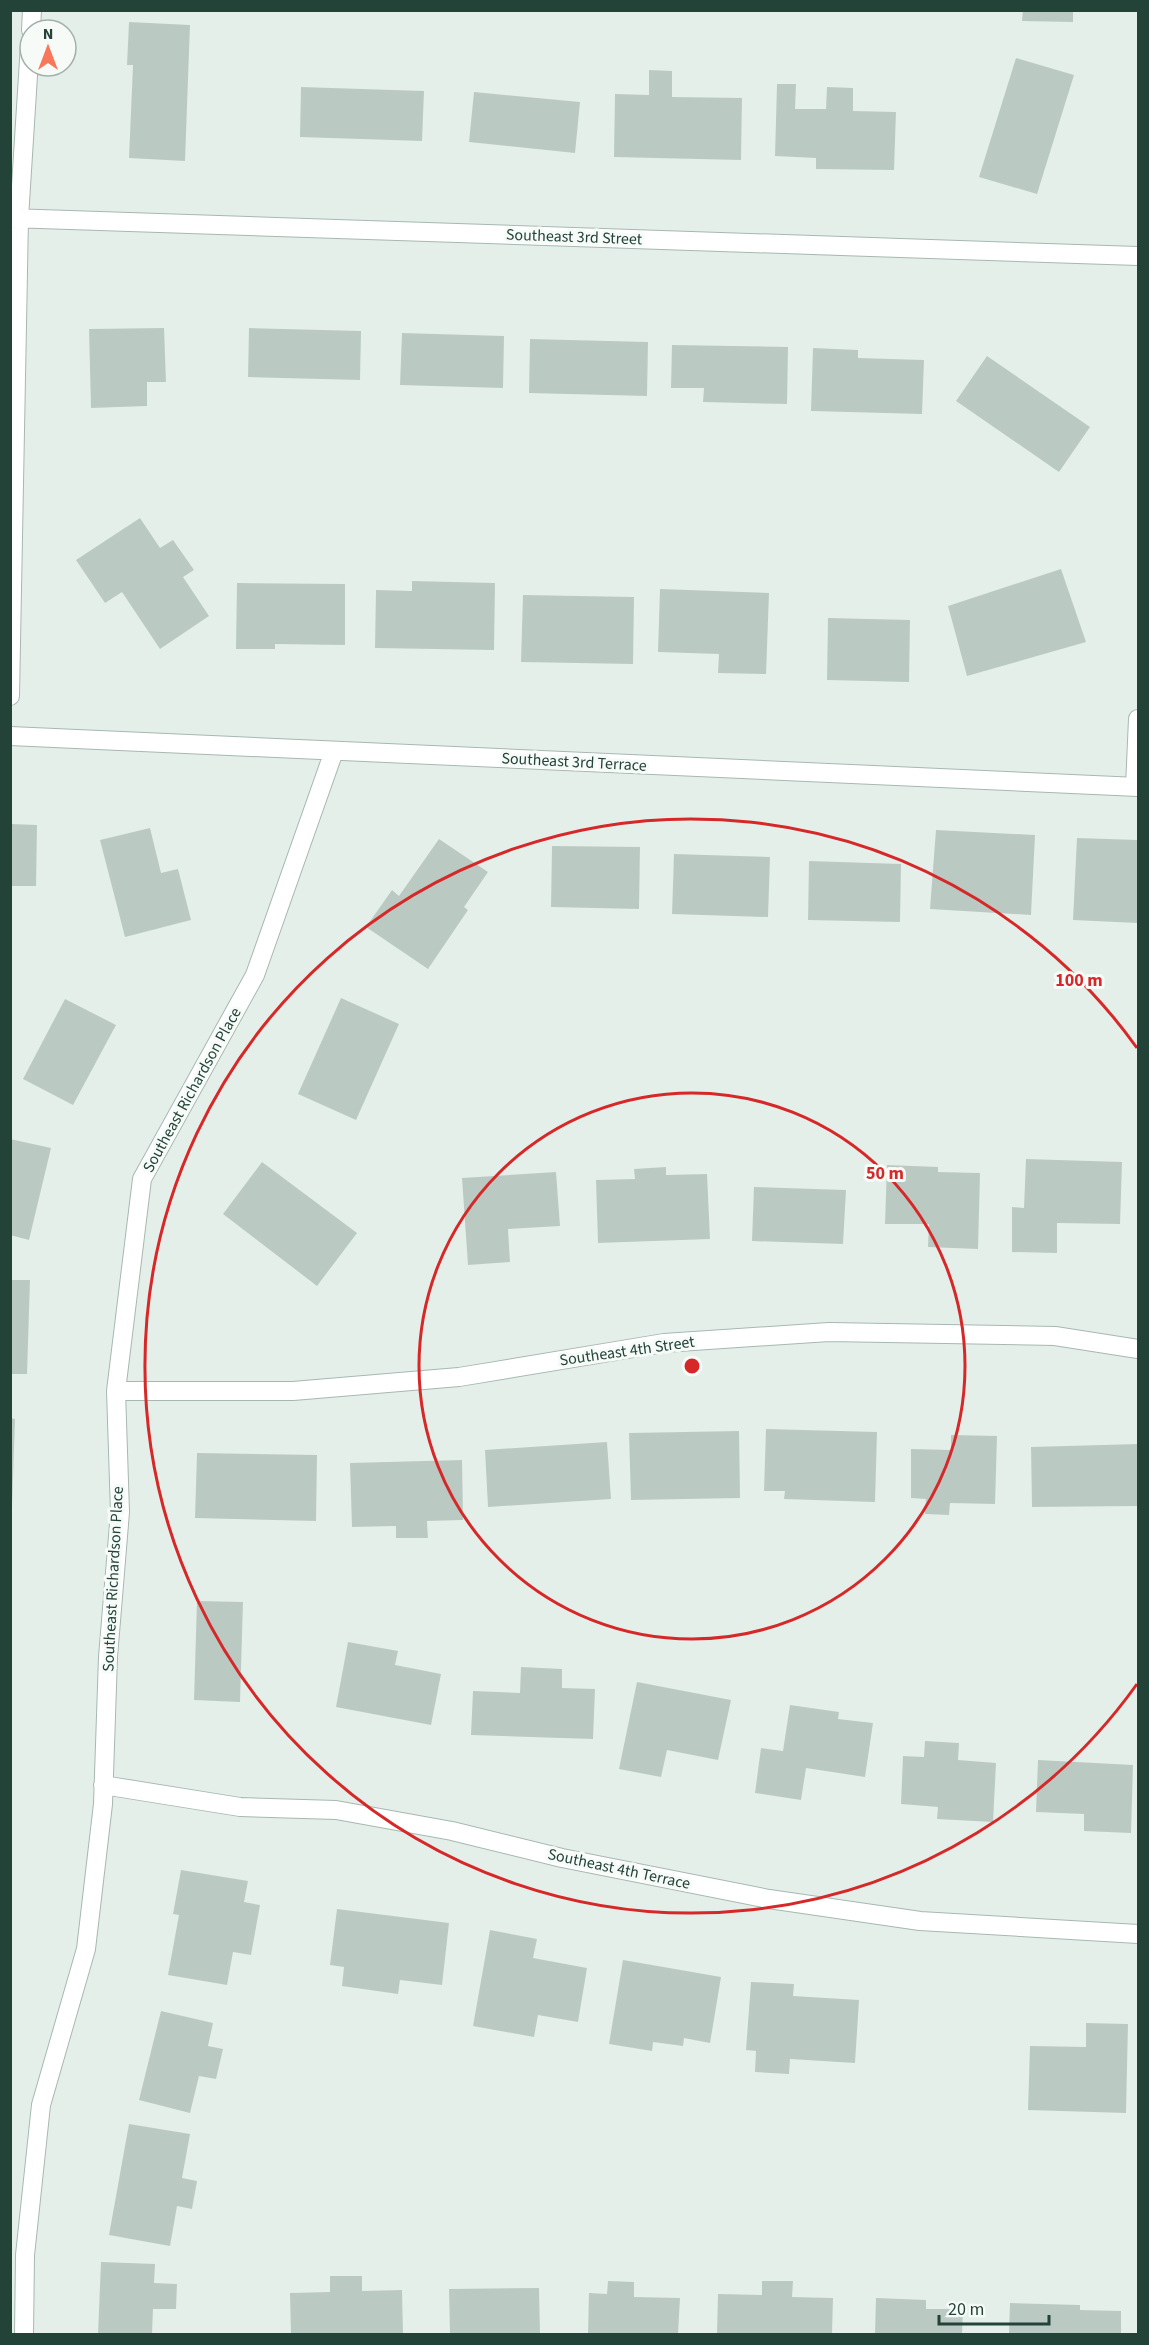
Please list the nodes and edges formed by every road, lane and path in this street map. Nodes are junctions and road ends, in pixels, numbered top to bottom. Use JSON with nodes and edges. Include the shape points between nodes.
{"nodes":[{"id":1,"x":27,"y":78,"type":"edge"},
{"id":2,"x":15,"y":218,"type":"edge"},
{"id":3,"x":1138,"y":256,"type":"edge"},
{"id":4,"x":10,"y":696,"type":"edge"},
{"id":5,"x":1138,"y":719,"type":"edge"},
{"id":6,"x":10,"y":736,"type":"edge"},
{"id":7,"x":334,"y":752,"type":"junction"},
{"id":8,"x":1137,"y":787,"type":"edge"},
{"id":9,"x":1138,"y":1349,"type":"edge"},
{"id":10,"x":116,"y":1391,"type":"junction"},
{"id":11,"x":103,"y":1785,"type":"junction"},
{"id":12,"x":1138,"y":1934,"type":"edge"},
{"id":13,"x":24,"y":2334,"type":"edge"}],
"edges":[{"from":1,"to":2,"type":"street"},
{"from":2,"to":3,"type":"street","name":"Southeast 3rd Street"},
{"from":2,"to":4,"type":"street"},
{"from":5,"to":8,"type":"street"},
{"from":6,"to":7,"type":"street","name":"Southeast 3rd Terrace"},
{"from":7,"to":8,"type":"street","name":"Southeast 3rd Terrace"},
{"from":7,"to":10,"type":"street","name":"Southeast Richardson Place","via":[[255,975],[142,1179]]},
{"from":9,"to":10,"type":"street","name":"Southeast 4th Street","via":[[1055,1336],[829,1332],[664,1343],[459,1377],[293,1391]]},
{"from":10,"to":11,"type":"street","name":"Southeast Richardson Place","via":[[120,1512]]},
{"from":11,"to":12,"type":"street","name":"Southeast 4th Terrace","via":[[240,1807],[336,1810],[769,1899],[908,1919]]},
{"from":11,"to":13,"type":"street","name":"Southeast Richardson Place","via":[[86,1949],[41,2105],[26,2255]]}]}
